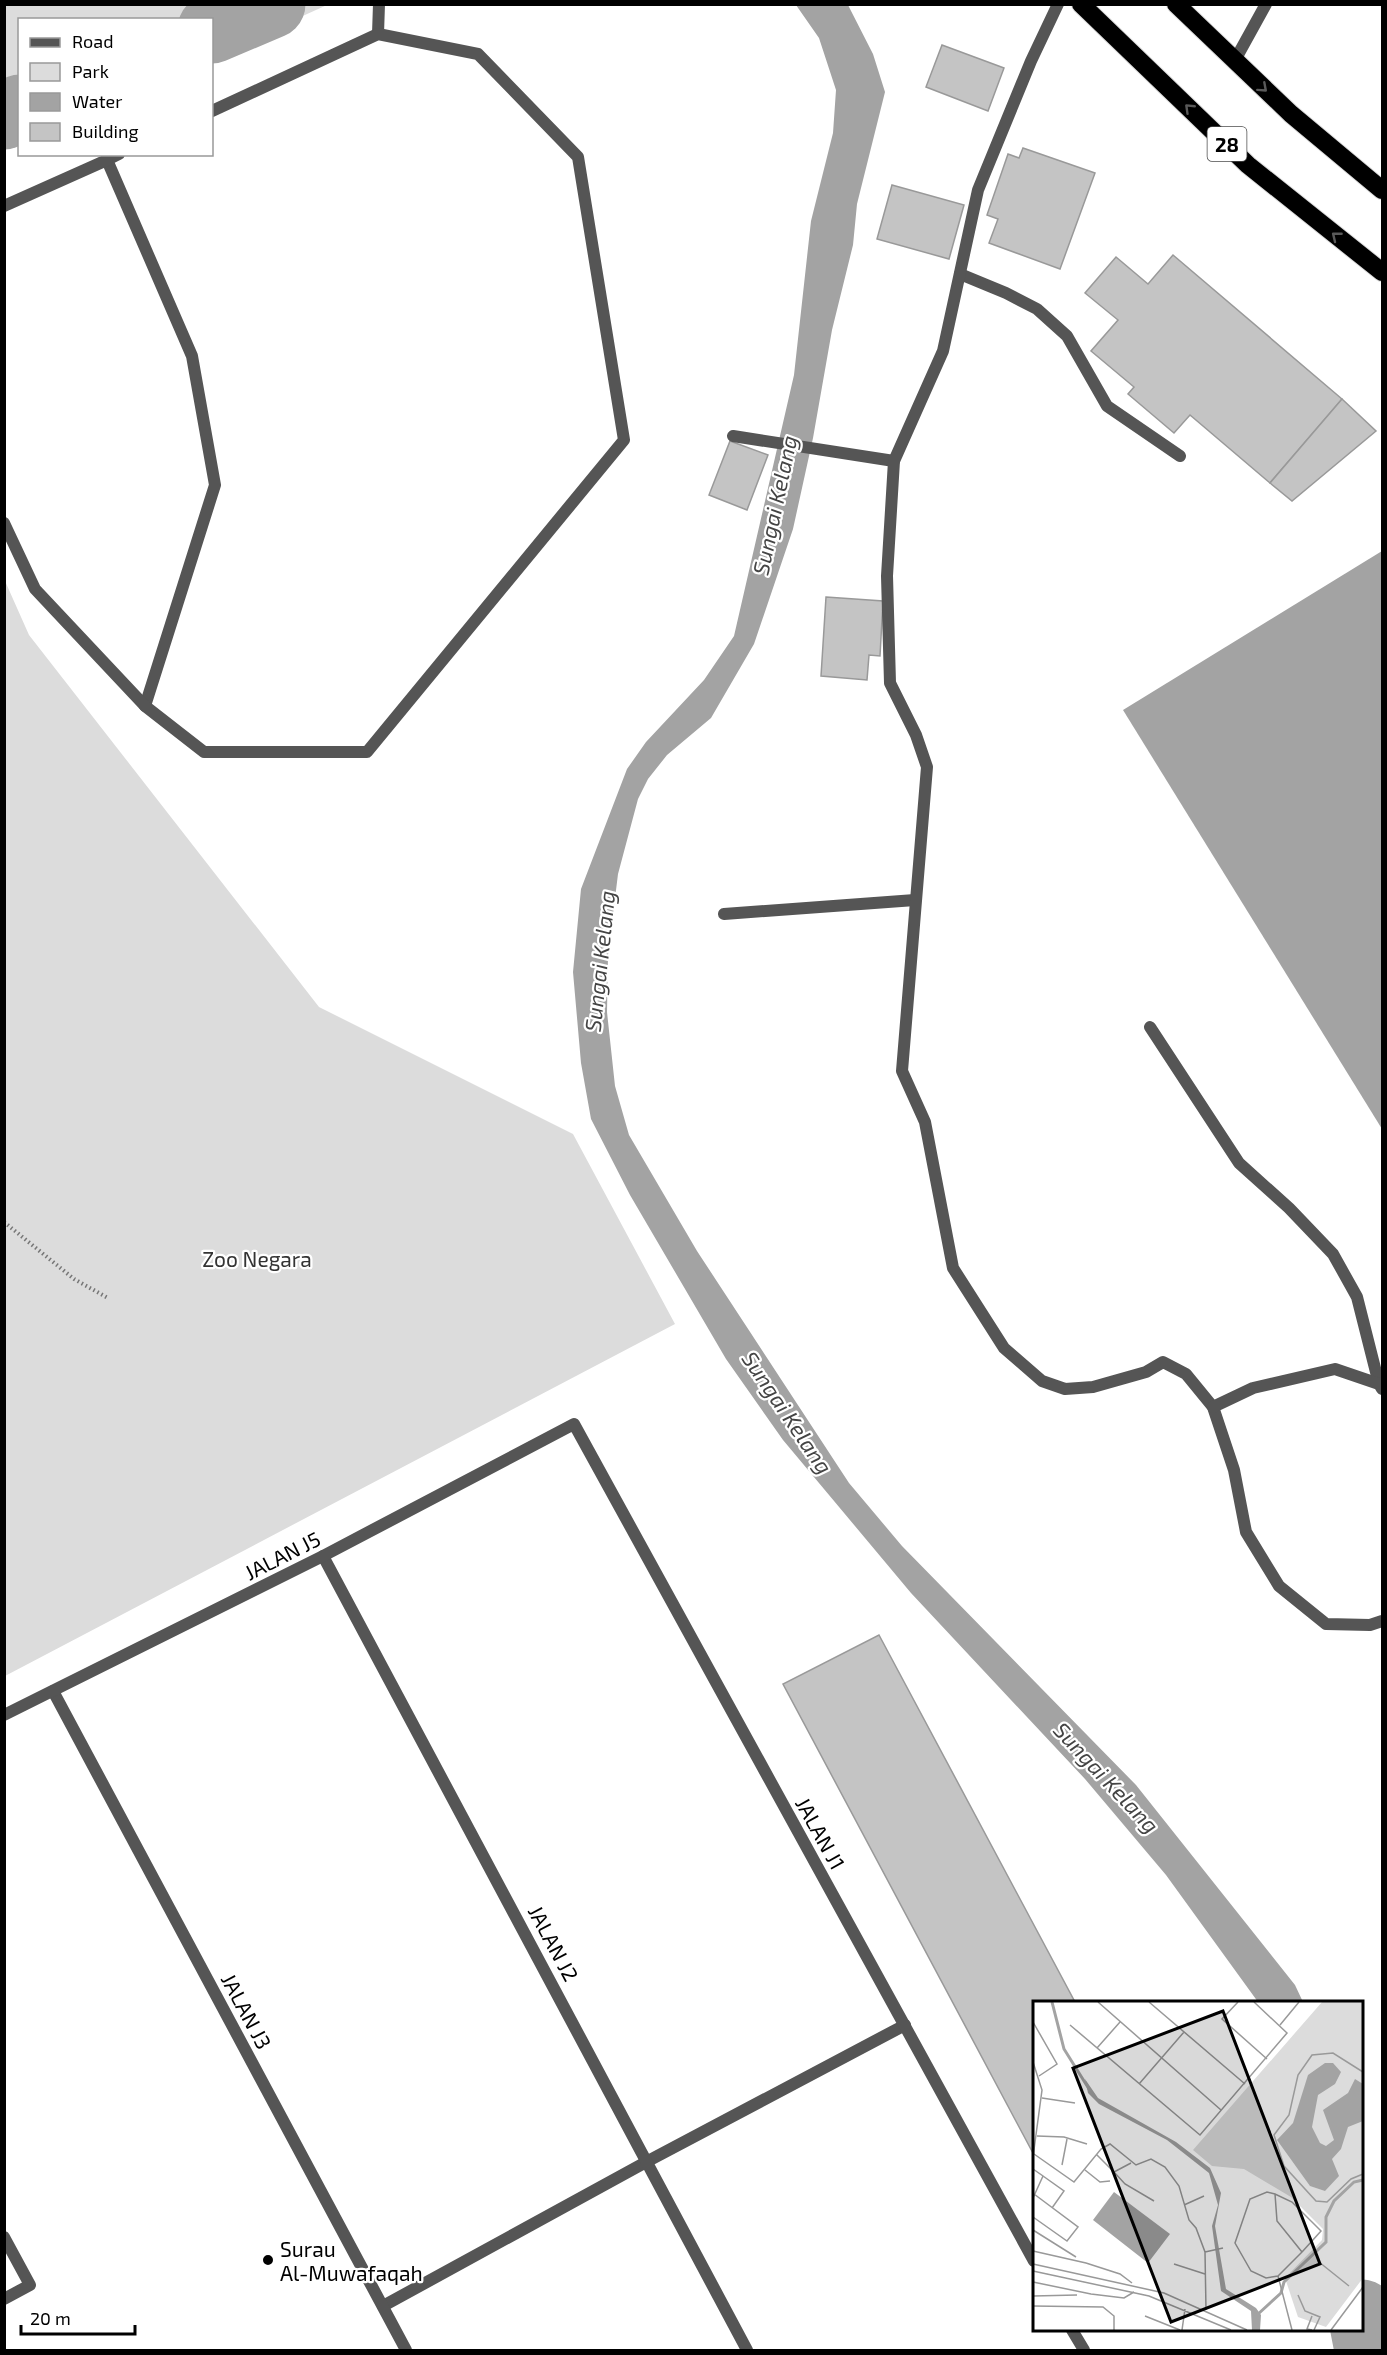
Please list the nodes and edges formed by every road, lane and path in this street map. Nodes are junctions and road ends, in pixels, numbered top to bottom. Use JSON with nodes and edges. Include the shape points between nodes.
{"nodes":[{"id":1,"x":379,"y":4,"type":"edge"},
{"id":2,"x":1058,"y":4,"type":"edge"},
{"id":3,"x":1081,"y":4,"type":"edge"},
{"id":4,"x":1176,"y":4,"type":"edge"},
{"id":5,"x":1266,"y":4,"type":"edge"},
{"id":6,"x":378,"y":34,"type":"junction"},
{"id":7,"x":1234,"y":62,"type":"junction"},
{"id":8,"x":213,"y":111,"type":"edge"},
{"id":9,"x":113,"y":157,"type":"edge"},
{"id":10,"x":1383,"y":190,"type":"edge"},
{"id":11,"x":4,"y":206,"type":"edge"},
{"id":12,"x":1383,"y":272,"type":"edge"},
{"id":13,"x":960,"y":274,"type":"junction"},
{"id":14,"x":733,"y":436,"type":"dead end"},
{"id":15,"x":1180,"y":456,"type":"dead end"},
{"id":16,"x":894,"y":461,"type":"junction"},
{"id":17,"x":4,"y":523,"type":"edge"},
{"id":18,"x":145,"y":706,"type":"junction"},
{"id":19,"x":915,"y":900,"type":"junction"},
{"id":20,"x":724,"y":914,"type":"dead end"},
{"id":21,"x":1150,"y":1027,"type":"dead end"},
{"id":22,"x":4,"y":1222,"type":"edge"},
{"id":23,"x":108,"y":1298,"type":"dead end"},
{"id":24,"x":1381,"y":1387,"type":"edge"},
{"id":25,"x":1213,"y":1407,"type":"junction"},
{"id":26,"x":574,"y":1424,"type":"joint"},
{"id":27,"x":323,"y":1556,"type":"junction"},
{"id":28,"x":1383,"y":1622,"type":"edge"},
{"id":29,"x":53,"y":1691,"type":"junction"},
{"id":30,"x":4,"y":1715,"type":"edge"},
{"id":31,"x":905,"y":2025,"type":"junction"},
{"id":32,"x":648,"y":2161,"type":"junction"},
{"id":33,"x":4,"y":2236,"type":"edge"},
{"id":34,"x":1033,"y":2257,"type":"edge"},
{"id":35,"x":4,"y":2299,"type":"edge"},
{"id":36,"x":382,"y":2306,"type":"junction"},
{"id":37,"x":1073,"y":2331,"type":"edge"},
{"id":38,"x":406,"y":2350,"type":"edge"},
{"id":39,"x":747,"y":2350,"type":"edge"},
{"id":40,"x":1084,"y":2350,"type":"edge"}],
"edges":[{"from":1,"to":6,"type":"street"},
{"from":2,"to":13,"type":"street","via":[[978,190]]},
{"from":12,"to":3,"type":"highway","number":"28","one_way":true,"via":[[1248,165]]},
{"from":4,"to":7,"type":"highway"},
{"from":5,"to":7,"type":"street"},
{"from":6,"to":8,"type":"street"},
{"from":6,"to":18,"type":"street","via":[[478,54],[578,158],[624,440],[367,752],[204,752]]},
{"from":7,"to":10,"type":"highway","one_way":true},
{"from":9,"to":11,"type":"street"},
{"from":9,"to":18,"type":"street","via":[[192,356],[215,485]]},
{"from":13,"to":15,"type":"street","via":[[1037,309],[1067,336],[1107,406]]},
{"from":13,"to":16,"type":"street","via":[[943,351]]},
{"from":14,"to":16,"type":"street"},
{"from":16,"to":19,"type":"street","via":[[887,576],[890,683],[927,767]]},
{"from":17,"to":18,"type":"street","via":[[35,589]]},
{"from":19,"to":20,"type":"street"},
{"from":19,"to":25,"type":"street","via":[[902,1071],[925,1122],[953,1268],[1004,1348],[1042,1381],[1065,1389],[1093,1387],[1146,1372],[1163,1362],[1186,1374]]},
{"from":21,"to":24,"type":"street","via":[[1239,1163],[1333,1254],[1357,1298]]},
{"from":22,"to":23,"type":"path","via":[[74,1279]]},
{"from":24,"to":25,"type":"street","via":[[1335,1369],[1253,1388]]},
{"from":25,"to":28,"type":"street","via":[[1234,1470],[1246,1532],[1280,1586],[1326,1624]]},
{"from":26,"to":27,"type":"street","name":"JALAN J5"},
{"from":26,"to":31,"type":"street","name":"JALAN J1"},
{"from":27,"to":29,"type":"street","name":"JALAN J5"},
{"from":27,"to":32,"type":"street","name":"JALAN J2"},
{"from":29,"to":30,"type":"street","name":"JALAN J5"},
{"from":29,"to":36,"type":"street","name":"JALAN J3"},
{"from":31,"to":32,"type":"street"},
{"from":31,"to":34,"type":"street","name":"JALAN J1"},
{"from":32,"to":36,"type":"street"},
{"from":32,"to":39,"type":"street","name":"JALAN J2"},
{"from":33,"to":35,"type":"street","via":[[30,2285]]},
{"from":36,"to":38,"type":"street","name":"JALAN J3"},
{"from":37,"to":40,"type":"street"}]}
